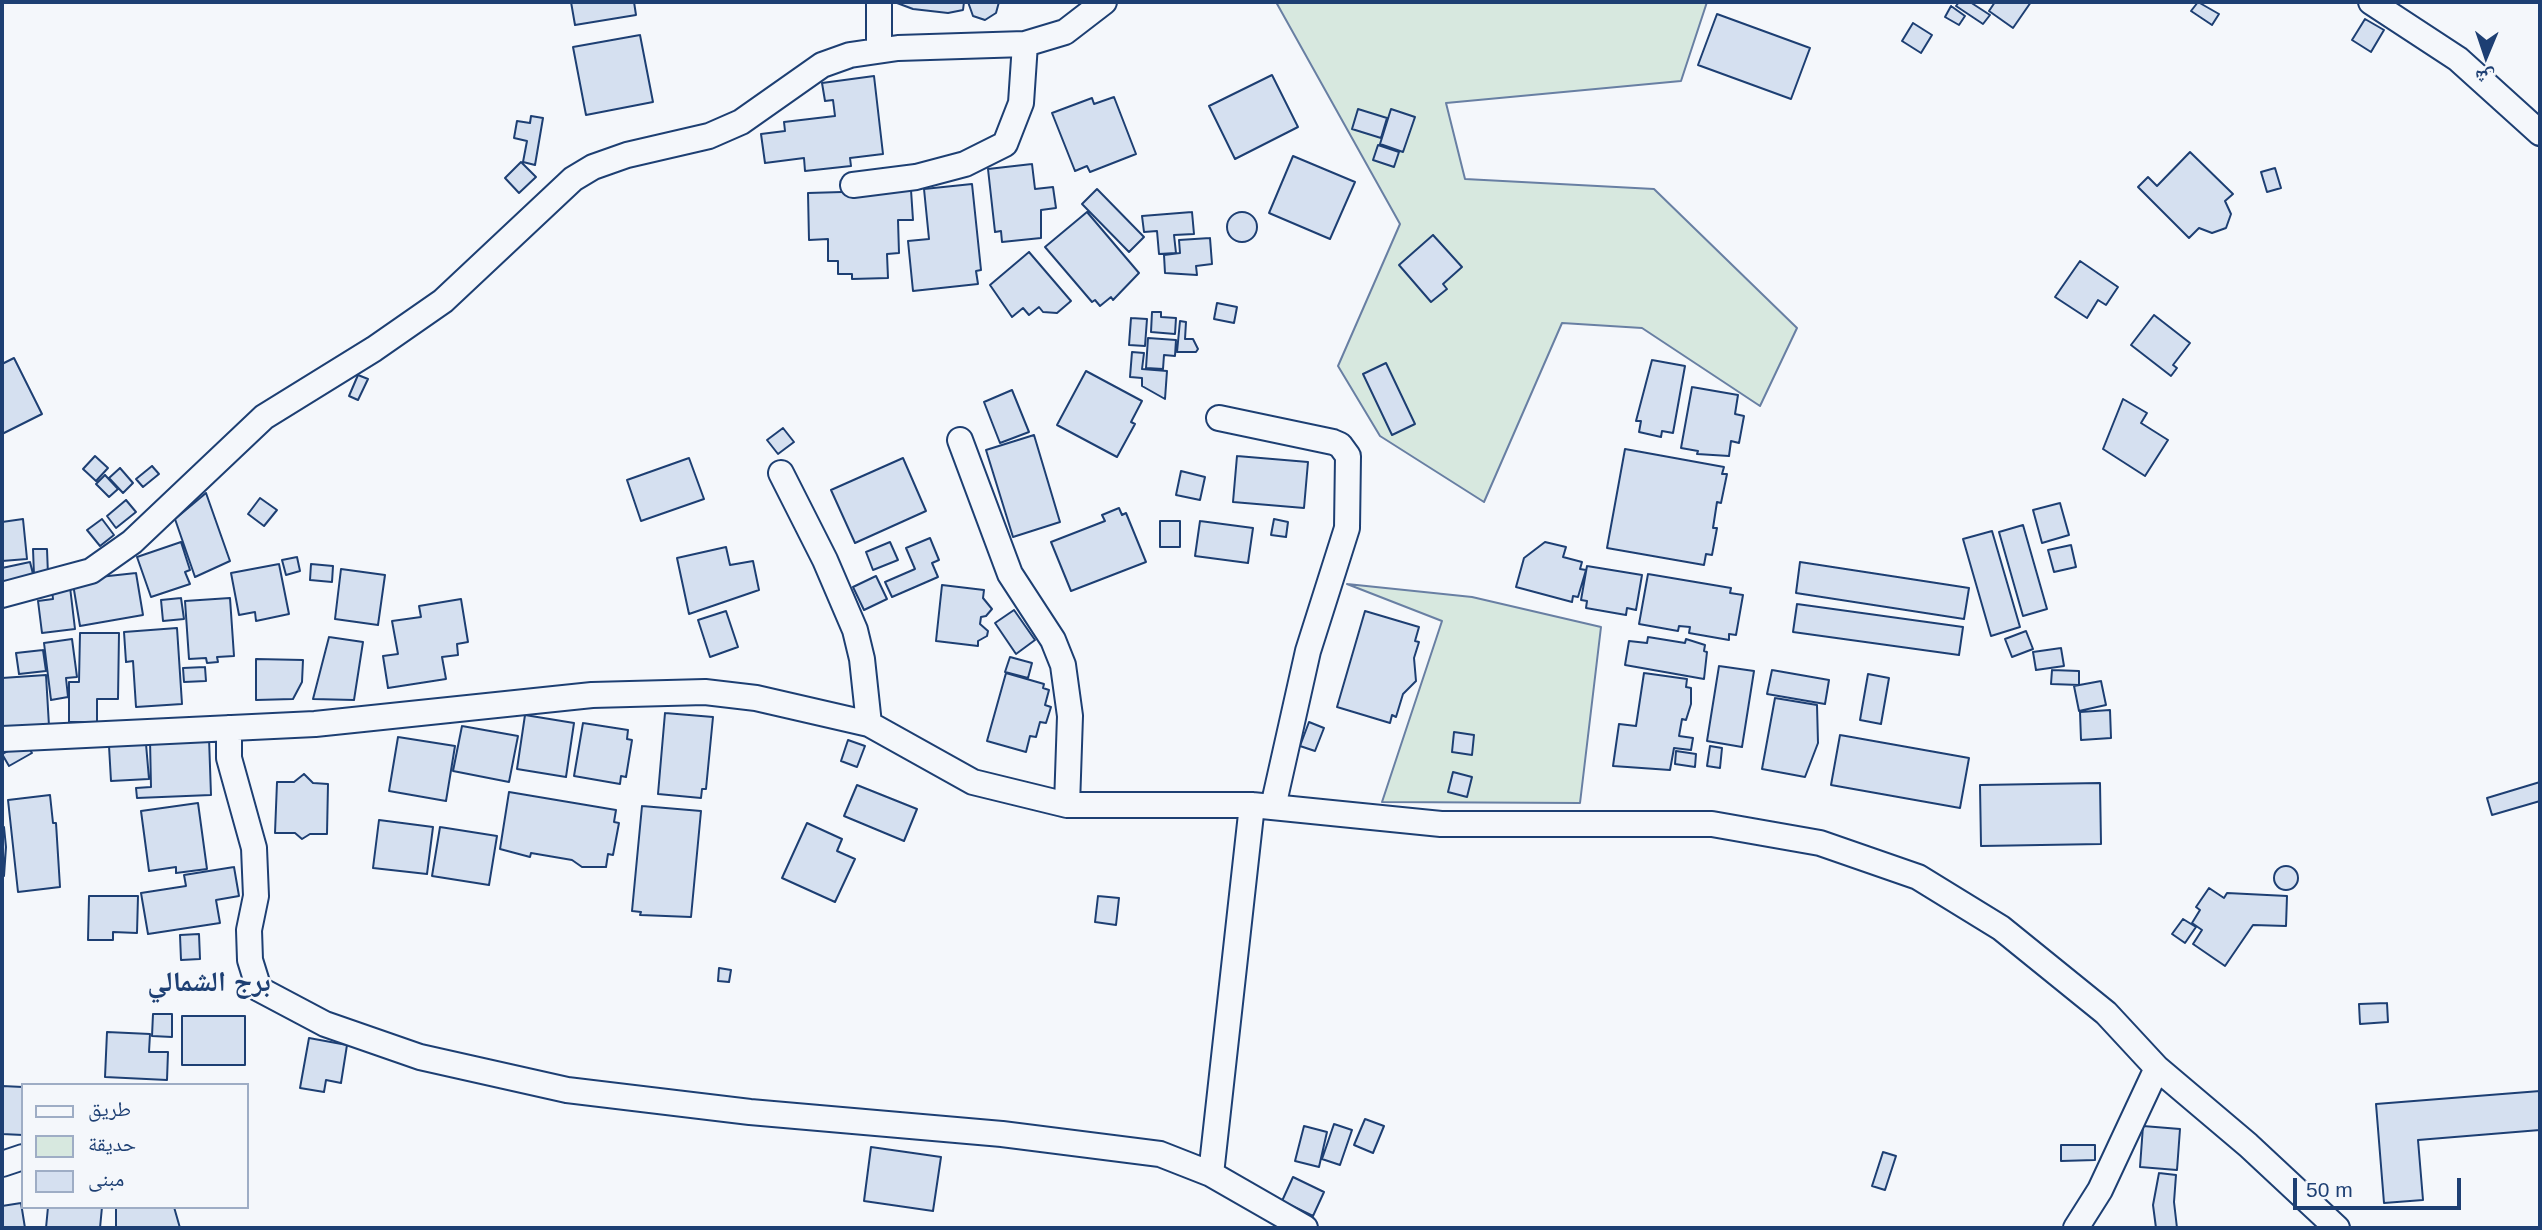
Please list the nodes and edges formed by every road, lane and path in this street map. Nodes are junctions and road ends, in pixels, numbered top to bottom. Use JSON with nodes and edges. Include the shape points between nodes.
{"nodes":[{"id":1,"x":879,"y":2,"type":"edge"},
{"id":2,"x":1104,"y":2,"type":"edge"},
{"id":3,"x":2371,"y":2,"type":"edge"},
{"id":4,"x":1025,"y":44,"type":"junction"},
{"id":5,"x":880,"y":50,"type":"junction"},
{"id":6,"x":2540,"y":133,"type":"edge"},
{"id":7,"x":853,"y":185,"type":"dead end"},
{"id":8,"x":1219,"y":418,"type":"dead end"},
{"id":9,"x":960,"y":440,"type":"dead end"},
{"id":10,"x":781,"y":473,"type":"dead end"},
{"id":11,"x":2,"y":595,"type":"edge"},
{"id":12,"x":869,"y":724,"type":"junction"},
{"id":13,"x":229,"y":729,"type":"junction"},
{"id":14,"x":2,"y":739,"type":"edge"},
{"id":15,"x":1067,"y":805,"type":"junction"},
{"id":16,"x":1263,"y":806,"type":"junction"},
{"id":17,"x":2157,"y":1068,"type":"junction"},
{"id":18,"x":21,"y":1158,"type":"edge"},
{"id":19,"x":2,"y":1164,"type":"edge"},
{"id":20,"x":1211,"y":1174,"type":"junction"},
{"id":21,"x":1306,"y":1228,"type":"edge"},
{"id":22,"x":2076,"y":1228,"type":"edge"},
{"id":23,"x":2337,"y":1228,"type":"edge"}],
"edges":[{"from":1,"to":5,"type":"street"},
{"from":2,"to":4,"type":"street","via":[[1065,32]]},
{"from":3,"to":6,"type":"street","via":[[2458,59]]},
{"from":4,"to":5,"type":"street"},
{"from":4,"to":7,"type":"street","via":[[1021,103],[1005,144],[965,164],[916,177]]},
{"from":5,"to":11,"type":"street","via":[[821,65],[741,122],[709,136],[626,155],[573,179],[443,301],[264,417],[132,542],[92,571]]},
{"from":8,"to":16,"type":"street","via":[[1333,442],[1348,456],[1347,528]]},
{"from":9,"to":15,"type":"street","via":[[1010,574],[1053,640],[1063,665],[1070,716]]},
{"from":10,"to":12,"type":"street","via":[[855,630]]},
{"from":12,"to":13,"type":"street","via":[[756,698],[679,692],[592,695]]},
{"from":12,"to":15,"type":"street","via":[[973,782]]},
{"from":13,"to":14,"type":"street"},
{"from":13,"to":20,"type":"street","via":[[229,758],[254,848],[256,897],[249,929],[250,960],[259,989],[325,1024],[420,1057],[567,1090],[1107,1145],[1160,1154]]},
{"from":15,"to":16,"type":"street"},
{"from":16,"to":17,"type":"street","via":[[1441,824],[1712,824],[1820,844],[1917,877],[2001,928],[2106,1013]]},
{"from":16,"to":20,"type":"street"},
{"from":17,"to":22,"type":"street","via":[[2100,1190]]},
{"from":17,"to":23,"type":"street"},
{"from":18,"to":19,"type":"street"},
{"from":20,"to":21,"type":"street"}]}
